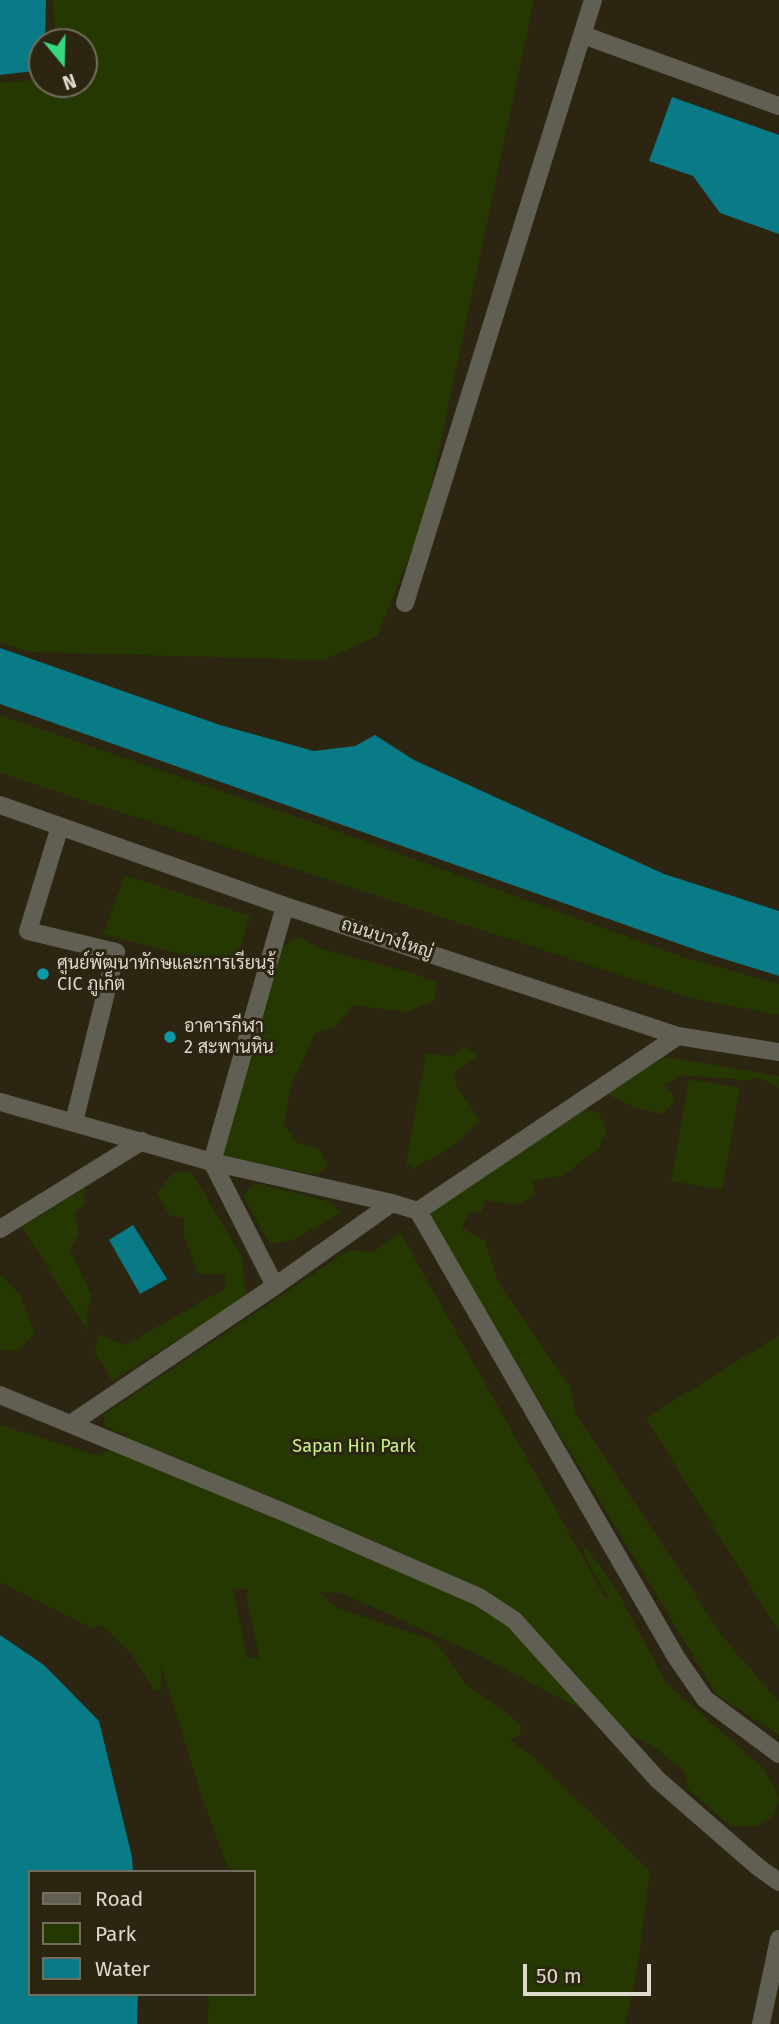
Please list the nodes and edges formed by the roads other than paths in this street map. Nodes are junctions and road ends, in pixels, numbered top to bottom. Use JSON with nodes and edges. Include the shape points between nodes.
{"nodes":[{"id":1,"x":593,"y":0,"type":"edge"},
{"id":2,"x":583,"y":36,"type":"junction"},
{"id":3,"x":779,"y":106,"type":"edge"},
{"id":4,"x":405,"y":603,"type":"dead end"},
{"id":5,"x":0,"y":805,"type":"edge"},
{"id":6,"x":60,"y":827,"type":"junction"},
{"id":7,"x":285,"y":906,"type":"junction"},
{"id":8,"x":678,"y":1035,"type":"junction"},
{"id":9,"x":779,"y":1052,"type":"edge"},
{"id":10,"x":0,"y":1102,"type":"edge"},
{"id":11,"x":74,"y":1122,"type":"junction"},
{"id":12,"x":142,"y":1141,"type":"junction"},
{"id":13,"x":212,"y":1162,"type":"junction"},
{"id":14,"x":392,"y":1203,"type":"junction"},
{"id":15,"x":418,"y":1212,"type":"junction"},
{"id":16,"x":0,"y":1229,"type":"edge"},
{"id":17,"x":275,"y":1286,"type":"junction"},
{"id":18,"x":0,"y":1395,"type":"edge"},
{"id":19,"x":72,"y":1423,"type":"junction"},
{"id":20,"x":779,"y":1754,"type":"edge"},
{"id":21,"x":779,"y":1882,"type":"edge"},
{"id":22,"x":779,"y":1938,"type":"edge"},
{"id":23,"x":761,"y":2024,"type":"edge"}],
"edges":[{"from":1,"to":2,"type":"street"},
{"from":2,"to":3,"type":"street"},
{"from":2,"to":4,"type":"street"},
{"from":5,"to":6,"type":"street","name":"ถนนบางใหญ่"},
{"from":6,"to":7,"type":"street","name":"ถนนบางใหญ่"},
{"from":6,"to":11,"type":"street","via":[[28,930],[116,952]]},
{"from":7,"to":8,"type":"street","name":"ถนนบางใหญ่"},
{"from":7,"to":13,"type":"street"},
{"from":8,"to":9,"type":"street","name":"ถนนบางใหญ่"},
{"from":8,"to":15,"type":"street"},
{"from":10,"to":11,"type":"street"},
{"from":11,"to":12,"type":"street"},
{"from":12,"to":13,"type":"street"},
{"from":12,"to":16,"type":"street"},
{"from":13,"to":14,"type":"street"},
{"from":13,"to":17,"type":"street"},
{"from":14,"to":15,"type":"street"},
{"from":14,"to":17,"type":"street"},
{"from":15,"to":20,"type":"street","via":[[676,1657],[705,1699]]},
{"from":17,"to":19,"type":"street"},
{"from":18,"to":19,"type":"street"},
{"from":19,"to":21,"type":"street","via":[[479,1597],[514,1620],[658,1780]]},
{"from":22,"to":23,"type":"street"}]}
